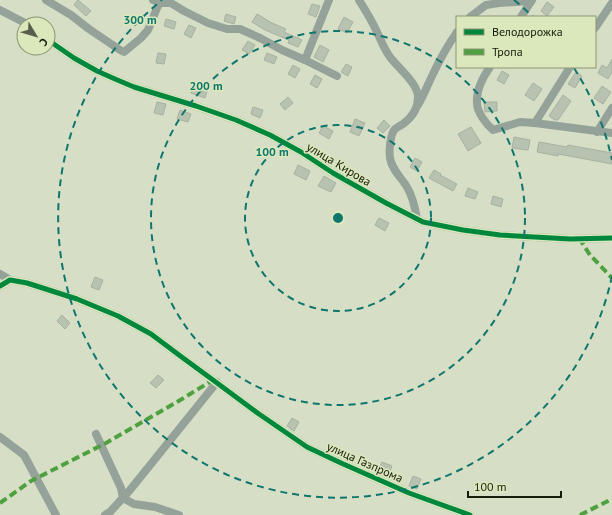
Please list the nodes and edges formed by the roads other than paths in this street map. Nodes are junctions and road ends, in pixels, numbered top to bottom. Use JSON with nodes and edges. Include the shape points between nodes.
{"nodes":[{"id":1,"x":46,"y":0,"type":"edge"},
{"id":2,"x":329,"y":0,"type":"edge"},
{"id":3,"x":359,"y":0,"type":"edge"},
{"id":4,"x":158,"y":1,"type":"edge"},
{"id":5,"x":531,"y":1,"type":"edge"},
{"id":6,"x":612,"y":3,"type":"edge"},
{"id":7,"x":0,"y":10,"type":"edge"},
{"id":8,"x":471,"y":16,"type":"edge"},
{"id":9,"x":522,"y":16,"type":"edge"},
{"id":10,"x":16,"y":18,"type":"edge"},
{"id":11,"x":596,"y":27,"type":"edge"},
{"id":12,"x":456,"y":33,"type":"edge"},
{"id":13,"x":56,"y":46,"type":"edge"},
{"id":14,"x":306,"y":60,"type":"junction"},
{"id":15,"x":489,"y":68,"type":"edge"},
{"id":16,"x":569,"y":68,"type":"edge"},
{"id":17,"x":337,"y":76,"type":"dead end"},
{"id":18,"x":416,"y":108,"type":"junction"},
{"id":19,"x":612,"y":108,"type":"edge"},
{"id":20,"x":535,"y":123,"type":"junction"},
{"id":21,"x":597,"y":132,"type":"junction"},
{"id":22,"x":612,"y":133,"type":"edge"},
{"id":23,"x":417,"y":218,"type":"junction"},
{"id":24,"x":612,"y":238,"type":"edge"},
{"id":25,"x":0,"y":274,"type":"edge"},
{"id":26,"x":10,"y":280,"type":"junction"},
{"id":27,"x":0,"y":286,"type":"edge"},
{"id":28,"x":217,"y":382,"type":"junction"},
{"id":29,"x":96,"y":434,"type":"dead end"},
{"id":30,"x":0,"y":437,"type":"edge"},
{"id":31,"x":123,"y":498,"type":"junction"},
{"id":32,"x":56,"y":515,"type":"edge"},
{"id":33,"x":105,"y":515,"type":"edge"},
{"id":34,"x":179,"y":515,"type":"edge"},
{"id":35,"x":470,"y":515,"type":"edge"}],
"edges":[{"from":1,"to":4,"type":"street","via":[[124,52],[148,30]]},
{"from":2,"to":14,"type":"street"},
{"from":3,"to":18,"type":"street","via":[[389,56],[408,76],[418,92]]},
{"from":4,"to":14,"type":"street","via":[[171,3],[208,23],[227,29],[240,29]]},
{"from":5,"to":8,"type":"street","via":[[486,5]]},
{"from":5,"to":9,"type":"street"},
{"from":6,"to":11,"type":"street"},
{"from":7,"to":10,"type":"street"},
{"from":12,"to":18,"type":"street"},
{"from":13,"to":23,"type":"street","name":"улица Кирова","via":[[115,80],[196,106],[270,135],[332,173]]},
{"from":14,"to":17,"type":"street"},
{"from":15,"to":20,"type":"street","via":[[479,90],[476,104],[482,117],[493,130],[520,122]]},
{"from":16,"to":20,"type":"street"},
{"from":18,"to":23,"type":"street","via":[[391,136],[390,157],[392,167],[413,199]]},
{"from":19,"to":21,"type":"street"},
{"from":20,"to":21,"type":"street"},
{"from":21,"to":22,"type":"street"},
{"from":23,"to":24,"type":"street","name":"улица Кирова","via":[[423,222],[500,235],[570,239]]},
{"from":25,"to":26,"type":"street","name":"улица Газпрома"},
{"from":26,"to":27,"type":"street"},
{"from":26,"to":28,"type":"street","name":"улица Газпрома","via":[[77,299],[118,316],[151,334]]},
{"from":28,"to":31,"type":"street"},
{"from":28,"to":35,"type":"street","name":"улица Газпрома","via":[[307,447],[409,493]]},
{"from":29,"to":31,"type":"street","via":[[121,488]]},
{"from":30,"to":32,"type":"street","via":[[24,455]]},
{"from":31,"to":33,"type":"street"},
{"from":31,"to":34,"type":"street","via":[[134,504],[155,507]]}]}
